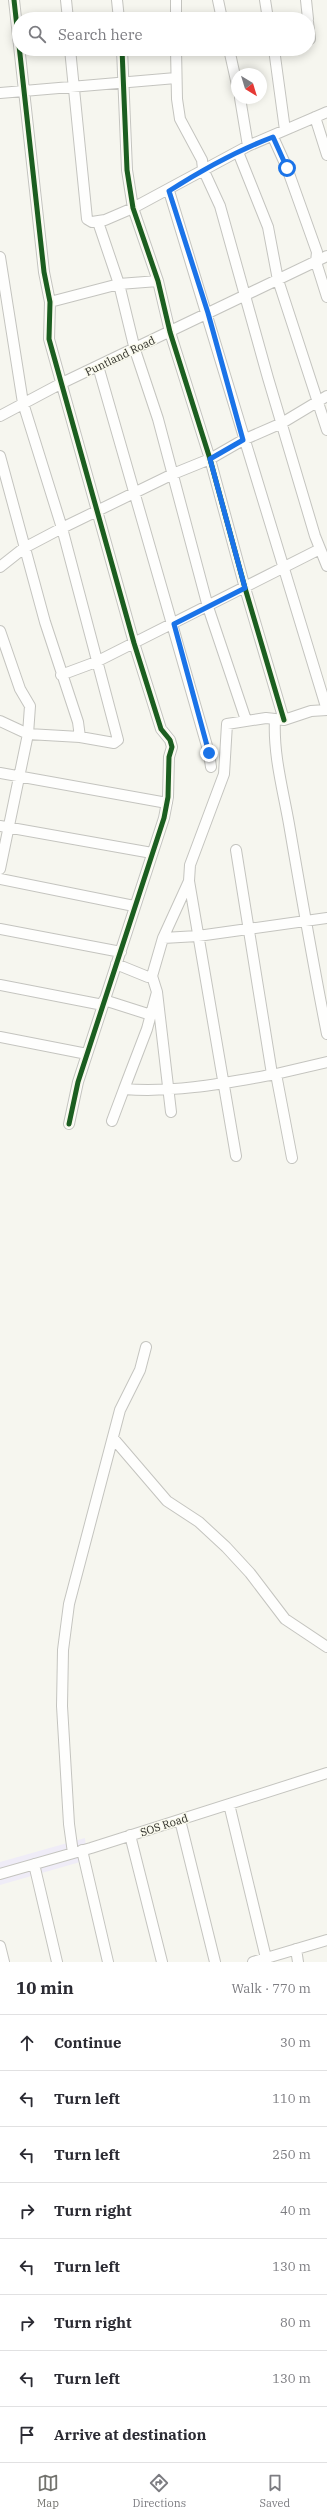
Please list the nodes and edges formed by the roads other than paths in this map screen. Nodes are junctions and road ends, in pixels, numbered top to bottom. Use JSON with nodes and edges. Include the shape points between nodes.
{"nodes":[{"id":1,"x":14,"y":0,"type":"edge"},
{"id":2,"x":66,"y":0,"type":"edge"},
{"id":3,"x":117,"y":0,"type":"edge"},
{"id":4,"x":176,"y":0,"type":"edge"},
{"id":5,"x":218,"y":0,"type":"edge"},
{"id":6,"x":265,"y":0,"type":"edge"},
{"id":7,"x":306,"y":0,"type":"edge"},
{"id":8,"x":15,"y":12,"type":"edge"},
{"id":9,"x":67,"y":12,"type":"edge"},
{"id":10,"x":118,"y":12,"type":"edge"},
{"id":11,"x":176,"y":12,"type":"edge"},
{"id":12,"x":221,"y":12,"type":"edge"},
{"id":13,"x":267,"y":12,"type":"edge"},
{"id":14,"x":307,"y":12,"type":"edge"},
{"id":15,"x":19,"y":56,"type":"edge"},
{"id":16,"x":71,"y":56,"type":"edge"},
{"id":17,"x":122,"y":56,"type":"edge"},
{"id":18,"x":176,"y":56,"type":"edge"},
{"id":19,"x":231,"y":56,"type":"edge"},
{"id":20,"x":275,"y":56,"type":"edge"},
{"id":21,"x":233,"y":68,"type":"edge"},
{"id":22,"x":176,"y":78,"type":"junction"},
{"id":23,"x":124,"y":81,"type":"junction"},
{"id":24,"x":73,"y":87,"type":"junction"},
{"id":25,"x":23,"y":92,"type":"junction"},
{"id":26,"x":0,"y":93,"type":"edge"},
{"id":27,"x":241,"y":104,"type":"edge"},
{"id":28,"x":327,"y":112,"type":"edge"},
{"id":29,"x":315,"y":117,"type":"junction"},
{"id":30,"x":285,"y":130,"type":"junction"},
{"id":31,"x":273,"y":137,"type":"junction"},
{"id":32,"x":248,"y":146,"type":"junction"},
{"id":33,"x":238,"y":152,"type":"junction"},
{"id":34,"x":327,"y":155,"type":"edge"},
{"id":35,"x":203,"y":170,"type":"junction"},
{"id":36,"x":169,"y":191,"type":"junction"},
{"id":37,"x":133,"y":208,"type":"junction"},
{"id":38,"x":98,"y":222,"type":"junction"},
{"id":39,"x":327,"y":256,"type":"edge"},
{"id":40,"x":0,"y":257,"type":"edge"},
{"id":41,"x":316,"y":262,"type":"junction"},
{"id":42,"x":278,"y":280,"type":"junction"},
{"id":43,"x":158,"y":281,"type":"junction"},
{"id":44,"x":119,"y":284,"type":"junction"},
{"id":45,"x":243,"y":296,"type":"junction"},
{"id":46,"x":327,"y":297,"type":"edge"},
{"id":47,"x":50,"y":302,"type":"junction"},
{"id":48,"x":208,"y":313,"type":"junction"},
{"id":49,"x":170,"y":332,"type":"junction"},
{"id":50,"x":135,"y":350,"type":"junction"},
{"id":51,"x":98,"y":366,"type":"junction"},
{"id":52,"x":62,"y":383,"type":"junction"},
{"id":53,"x":327,"y":396,"type":"edge"},
{"id":54,"x":23,"y":403,"type":"junction"},
{"id":55,"x":318,"y":403,"type":"junction"},
{"id":56,"x":0,"y":416,"type":"edge"},
{"id":57,"x":282,"y":423,"type":"junction"},
{"id":58,"x":327,"y":430,"type":"edge"},
{"id":59,"x":243,"y":440,"type":"junction"},
{"id":60,"x":0,"y":456,"type":"edge"},
{"id":61,"x":210,"y":459,"type":"junction"},
{"id":62,"x":173,"y":474,"type":"junction"},
{"id":63,"x":136,"y":492,"type":"junction"},
{"id":64,"x":97,"y":510,"type":"junction"},
{"id":65,"x":62,"y":528,"type":"junction"},
{"id":66,"x":24,"y":548,"type":"junction"},
{"id":67,"x":320,"y":549,"type":"junction"},
{"id":68,"x":327,"y":566,"type":"edge"},
{"id":69,"x":0,"y":567,"type":"edge"},
{"id":70,"x":282,"y":570,"type":"junction"},
{"id":71,"x":245,"y":588,"type":"junction"},
{"id":72,"x":208,"y":607,"type":"junction"},
{"id":73,"x":174,"y":624,"type":"junction"},
{"id":74,"x":0,"y":630,"type":"edge"},
{"id":75,"x":134,"y":643,"type":"junction"},
{"id":76,"x":96,"y":662,"type":"junction"},
{"id":77,"x":61,"y":675,"type":"junction"},
{"id":78,"x":327,"y":710,"type":"edge"},
{"id":79,"x":246,"y":720,"type":"junction"},
{"id":80,"x":279,"y":720,"type":"junction"},
{"id":81,"x":0,"y":721,"type":"edge"},
{"id":82,"x":28,"y":734,"type":"junction"},
{"id":83,"x":80,"y":737,"type":"junction"},
{"id":84,"x":211,"y":767,"type":"dead end"},
{"id":85,"x":0,"y":773,"type":"edge"},
{"id":86,"x":19,"y":777,"type":"junction"},
{"id":87,"x":167,"y":803,"type":"junction"},
{"id":88,"x":5,"y":827,"type":"edge"},
{"id":89,"x":236,"y":850,"type":"dead end"},
{"id":90,"x":152,"y":854,"type":"junction"},
{"id":91,"x":0,"y":869,"type":"edge"},
{"id":92,"x":0,"y":879,"type":"edge"},
{"id":93,"x":189,"y":881,"type":"junction"},
{"id":94,"x":134,"y":906,"type":"junction"},
{"id":95,"x":327,"y":918,"type":"edge"},
{"id":96,"x":305,"y":922,"type":"junction"},
{"id":97,"x":0,"y":929,"type":"edge"},
{"id":98,"x":249,"y":929,"type":"junction"},
{"id":99,"x":198,"y":936,"type":"junction"},
{"id":100,"x":163,"y":938,"type":"junction"},
{"id":101,"x":121,"y":952,"type":"junction"},
{"id":102,"x":116,"y":964,"type":"junction"},
{"id":103,"x":152,"y":976,"type":"junction"},
{"id":104,"x":0,"y":985,"type":"edge"},
{"id":105,"x":322,"y":986,"type":"edge"},
{"id":106,"x":157,"y":992,"type":"junction"},
{"id":107,"x":104,"y":1002,"type":"junction"},
{"id":108,"x":151,"y":1015,"type":"junction"},
{"id":109,"x":327,"y":1034,"type":"edge"},
{"id":110,"x":0,"y":1037,"type":"edge"},
{"id":111,"x":87,"y":1054,"type":"junction"},
{"id":112,"x":327,"y":1062,"type":"edge"},
{"id":113,"x":274,"y":1074,"type":"junction"},
{"id":114,"x":222,"y":1083,"type":"junction"},
{"id":115,"x":124,"y":1089,"type":"junction"},
{"id":116,"x":168,"y":1090,"type":"junction"},
{"id":117,"x":171,"y":1112,"type":"dead end"},
{"id":118,"x":112,"y":1121,"type":"dead end"},
{"id":119,"x":69,"y":1124,"type":"dead end"},
{"id":120,"x":236,"y":1156,"type":"dead end"},
{"id":121,"x":292,"y":1158,"type":"dead end"},
{"id":122,"x":146,"y":1347,"type":"dead end"},
{"id":123,"x":113,"y":1438,"type":"junction"},
{"id":124,"x":327,"y":1647,"type":"edge"},
{"id":125,"x":327,"y":1773,"type":"edge"},
{"id":126,"x":228,"y":1804,"type":"junction"},
{"id":127,"x":180,"y":1820,"type":"junction"},
{"id":128,"x":130,"y":1835,"type":"junction"},
{"id":129,"x":77,"y":1852,"type":"junction"},
{"id":130,"x":34,"y":1864,"type":"junction"},
{"id":131,"x":0,"y":1874,"type":"edge"},
{"id":132,"x":327,"y":1940,"type":"edge"},
{"id":133,"x":0,"y":1946,"type":"edge"},
{"id":134,"x":296,"y":1950,"type":"junction"},
{"id":135,"x":266,"y":1958,"type":"junction"},
{"id":136,"x":4,"y":1962,"type":"edge"},
{"id":137,"x":56,"y":1962,"type":"edge"},
{"id":138,"x":108,"y":1962,"type":"edge"},
{"id":139,"x":162,"y":1962,"type":"edge"},
{"id":140,"x":215,"y":1962,"type":"edge"},
{"id":141,"x":253,"y":1962,"type":"edge"},
{"id":142,"x":298,"y":1962,"type":"edge"}],
"edges":[{"from":1,"to":8,"type":"street"},
{"from":2,"to":9,"type":"street"},
{"from":3,"to":10,"type":"street"},
{"from":4,"to":11,"type":"street"},
{"from":5,"to":12,"type":"street"},
{"from":6,"to":13,"type":"street"},
{"from":7,"to":14,"type":"street"},
{"from":15,"to":25,"type":"street"},
{"from":16,"to":24,"type":"street"},
{"from":17,"to":23,"type":"street"},
{"from":18,"to":22,"type":"street"},
{"from":19,"to":21,"type":"street"},
{"from":20,"to":30,"type":"street"},
{"from":22,"to":23,"type":"street"},
{"from":22,"to":35,"type":"street","via":[[180,119],[202,160]]},
{"from":23,"to":24,"type":"street"},
{"from":23,"to":37,"type":"street","via":[[127,170]]},
{"from":24,"to":25,"type":"street"},
{"from":24,"to":38,"type":"street","via":[[87,220]]},
{"from":25,"to":26,"type":"street"},
{"from":25,"to":47,"type":"street","via":[[44,272]]},
{"from":27,"to":32,"type":"street"},
{"from":28,"to":29,"type":"street"},
{"from":29,"to":30,"type":"street"},
{"from":29,"to":34,"type":"street"},
{"from":30,"to":31,"type":"street"},
{"from":31,"to":32,"type":"street"},
{"from":31,"to":41,"type":"street","via":[[287,168],[316,252]]},
{"from":32,"to":33,"type":"street"},
{"from":33,"to":35,"type":"street"},
{"from":33,"to":42,"type":"street","via":[[268,227]]},
{"from":35,"to":36,"type":"street"},
{"from":35,"to":45,"type":"street","via":[[220,206]]},
{"from":36,"to":37,"type":"street"},
{"from":36,"to":48,"type":"street"},
{"from":37,"to":38,"type":"street"},
{"from":37,"to":43,"type":"street"},
{"from":38,"to":44,"type":"street"},
{"from":39,"to":41,"type":"street","name":"Puntland Road"},
{"from":40,"to":54,"type":"street"},
{"from":41,"to":42,"type":"street","name":"Puntland Road"},
{"from":41,"to":46,"type":"street"},
{"from":42,"to":45,"type":"street","name":"Puntland Road"},
{"from":42,"to":55,"type":"street"},
{"from":43,"to":44,"type":"street"},
{"from":43,"to":49,"type":"street"},
{"from":44,"to":47,"type":"street"},
{"from":44,"to":50,"type":"street"},
{"from":45,"to":48,"type":"street","name":"Puntland Road"},
{"from":45,"to":57,"type":"street"},
{"from":47,"to":52,"type":"street","via":[[49,338]]},
{"from":48,"to":49,"type":"street","name":"Puntland Road"},
{"from":48,"to":59,"type":"street"},
{"from":49,"to":50,"type":"street","name":"Puntland Road"},
{"from":49,"to":61,"type":"street"},
{"from":50,"to":51,"type":"street","name":"Puntland Road"},
{"from":50,"to":62,"type":"street"},
{"from":51,"to":52,"type":"street","name":"Puntland Road"},
{"from":51,"to":63,"type":"street"},
{"from":52,"to":54,"type":"street","name":"Puntland Road"},
{"from":52,"to":64,"type":"street"},
{"from":53,"to":55,"type":"street"},
{"from":54,"to":56,"type":"street","name":"Puntland Road"},
{"from":54,"to":65,"type":"street"},
{"from":55,"to":57,"type":"street"},
{"from":55,"to":58,"type":"street"},
{"from":57,"to":59,"type":"street"},
{"from":57,"to":67,"type":"street"},
{"from":59,"to":61,"type":"street"},
{"from":59,"to":70,"type":"street"},
{"from":60,"to":66,"type":"street"},
{"from":61,"to":62,"type":"street"},
{"from":61,"to":71,"type":"street"},
{"from":62,"to":63,"type":"street"},
{"from":62,"to":72,"type":"street"},
{"from":63,"to":64,"type":"street"},
{"from":63,"to":73,"type":"street"},
{"from":64,"to":65,"type":"street"},
{"from":64,"to":75,"type":"street"},
{"from":65,"to":66,"type":"street"},
{"from":65,"to":76,"type":"street"},
{"from":66,"to":69,"type":"street"},
{"from":66,"to":77,"type":"street"},
{"from":67,"to":68,"type":"street"},
{"from":67,"to":70,"type":"street"},
{"from":70,"to":71,"type":"street"},
{"from":70,"to":78,"type":"street"},
{"from":71,"to":72,"type":"street"},
{"from":71,"to":80,"type":"street"},
{"from":72,"to":73,"type":"street"},
{"from":72,"to":79,"type":"street"},
{"from":73,"to":75,"type":"street"},
{"from":73,"to":84,"type":"street"},
{"from":74,"to":82,"type":"street","via":[[20,689],[30,706]]},
{"from":75,"to":76,"type":"street"},
{"from":75,"to":87,"type":"street","via":[[161,729],[170,740],[172,748],[169,757]]},
{"from":76,"to":77,"type":"street"},
{"from":76,"to":83,"type":"street","via":[[118,740],[114,743]]},
{"from":77,"to":83,"type":"street","via":[[78,722]]},
{"from":78,"to":80,"type":"street","via":[[311,711]]},
{"from":79,"to":80,"type":"street"},
{"from":79,"to":93,"type":"street","via":[[227,724],[224,774],[190,865]]},
{"from":80,"to":96,"type":"street","via":[[275,740]]},
{"from":81,"to":82,"type":"street"},
{"from":82,"to":83,"type":"street"},
{"from":82,"to":86,"type":"street"},
{"from":85,"to":86,"type":"street"},
{"from":86,"to":87,"type":"street"},
{"from":86,"to":88,"type":"street"},
{"from":87,"to":90,"type":"street"},
{"from":88,"to":90,"type":"street"},
{"from":88,"to":91,"type":"street"},
{"from":89,"to":98,"type":"street"},
{"from":90,"to":94,"type":"street"},
{"from":92,"to":94,"type":"street"},
{"from":93,"to":99,"type":"street"},
{"from":93,"to":100,"type":"street"},
{"from":94,"to":101,"type":"street"},
{"from":95,"to":96,"type":"street"},
{"from":96,"to":98,"type":"street"},
{"from":96,"to":105,"type":"street"},
{"from":97,"to":101,"type":"street"},
{"from":98,"to":99,"type":"street"},
{"from":98,"to":113,"type":"street"},
{"from":99,"to":100,"type":"street"},
{"from":99,"to":114,"type":"street"},
{"from":100,"to":103,"type":"street"},
{"from":101,"to":102,"type":"street"},
{"from":102,"to":103,"type":"street","via":[[148,977]]},
{"from":102,"to":107,"type":"street"},
{"from":103,"to":106,"type":"street"},
{"from":104,"to":107,"type":"street"},
{"from":105,"to":109,"type":"street"},
{"from":106,"to":108,"type":"street"},
{"from":106,"to":116,"type":"street"},
{"from":107,"to":108,"type":"street"},
{"from":107,"to":111,"type":"street"},
{"from":108,"to":115,"type":"street"},
{"from":110,"to":111,"type":"street"},
{"from":111,"to":119,"type":"street"},
{"from":112,"to":113,"type":"street"},
{"from":113,"to":114,"type":"street"},
{"from":113,"to":121,"type":"street"},
{"from":114,"to":116,"type":"street"},
{"from":114,"to":120,"type":"street"},
{"from":115,"to":116,"type":"street"},
{"from":115,"to":118,"type":"street"},
{"from":116,"to":117,"type":"street"},
{"from":122,"to":123,"type":"street","via":[[140,1370],[120,1410]]},
{"from":123,"to":124,"type":"street","via":[[167,1501],[199,1522],[226,1546],[285,1619]]},
{"from":123,"to":129,"type":"street","via":[[90,1516],[69,1604],[63,1650],[62,1706],[69,1824]]},
{"from":125,"to":126,"type":"street","name":"SOS Road"},
{"from":126,"to":127,"type":"street","name":"SOS Road"},
{"from":126,"to":135,"type":"street"},
{"from":127,"to":128,"type":"street","name":"SOS Road"},
{"from":127,"to":140,"type":"street"},
{"from":128,"to":129,"type":"street","name":"SOS Road"},
{"from":128,"to":139,"type":"street"},
{"from":129,"to":130,"type":"street","name":"SOS Road"},
{"from":129,"to":138,"type":"street"},
{"from":130,"to":131,"type":"street","name":"SOS Road"},
{"from":130,"to":137,"type":"street"},
{"from":132,"to":134,"type":"street"},
{"from":133,"to":136,"type":"street"},
{"from":134,"to":135,"type":"street"},
{"from":134,"to":142,"type":"street"},
{"from":135,"to":141,"type":"street"}]}
